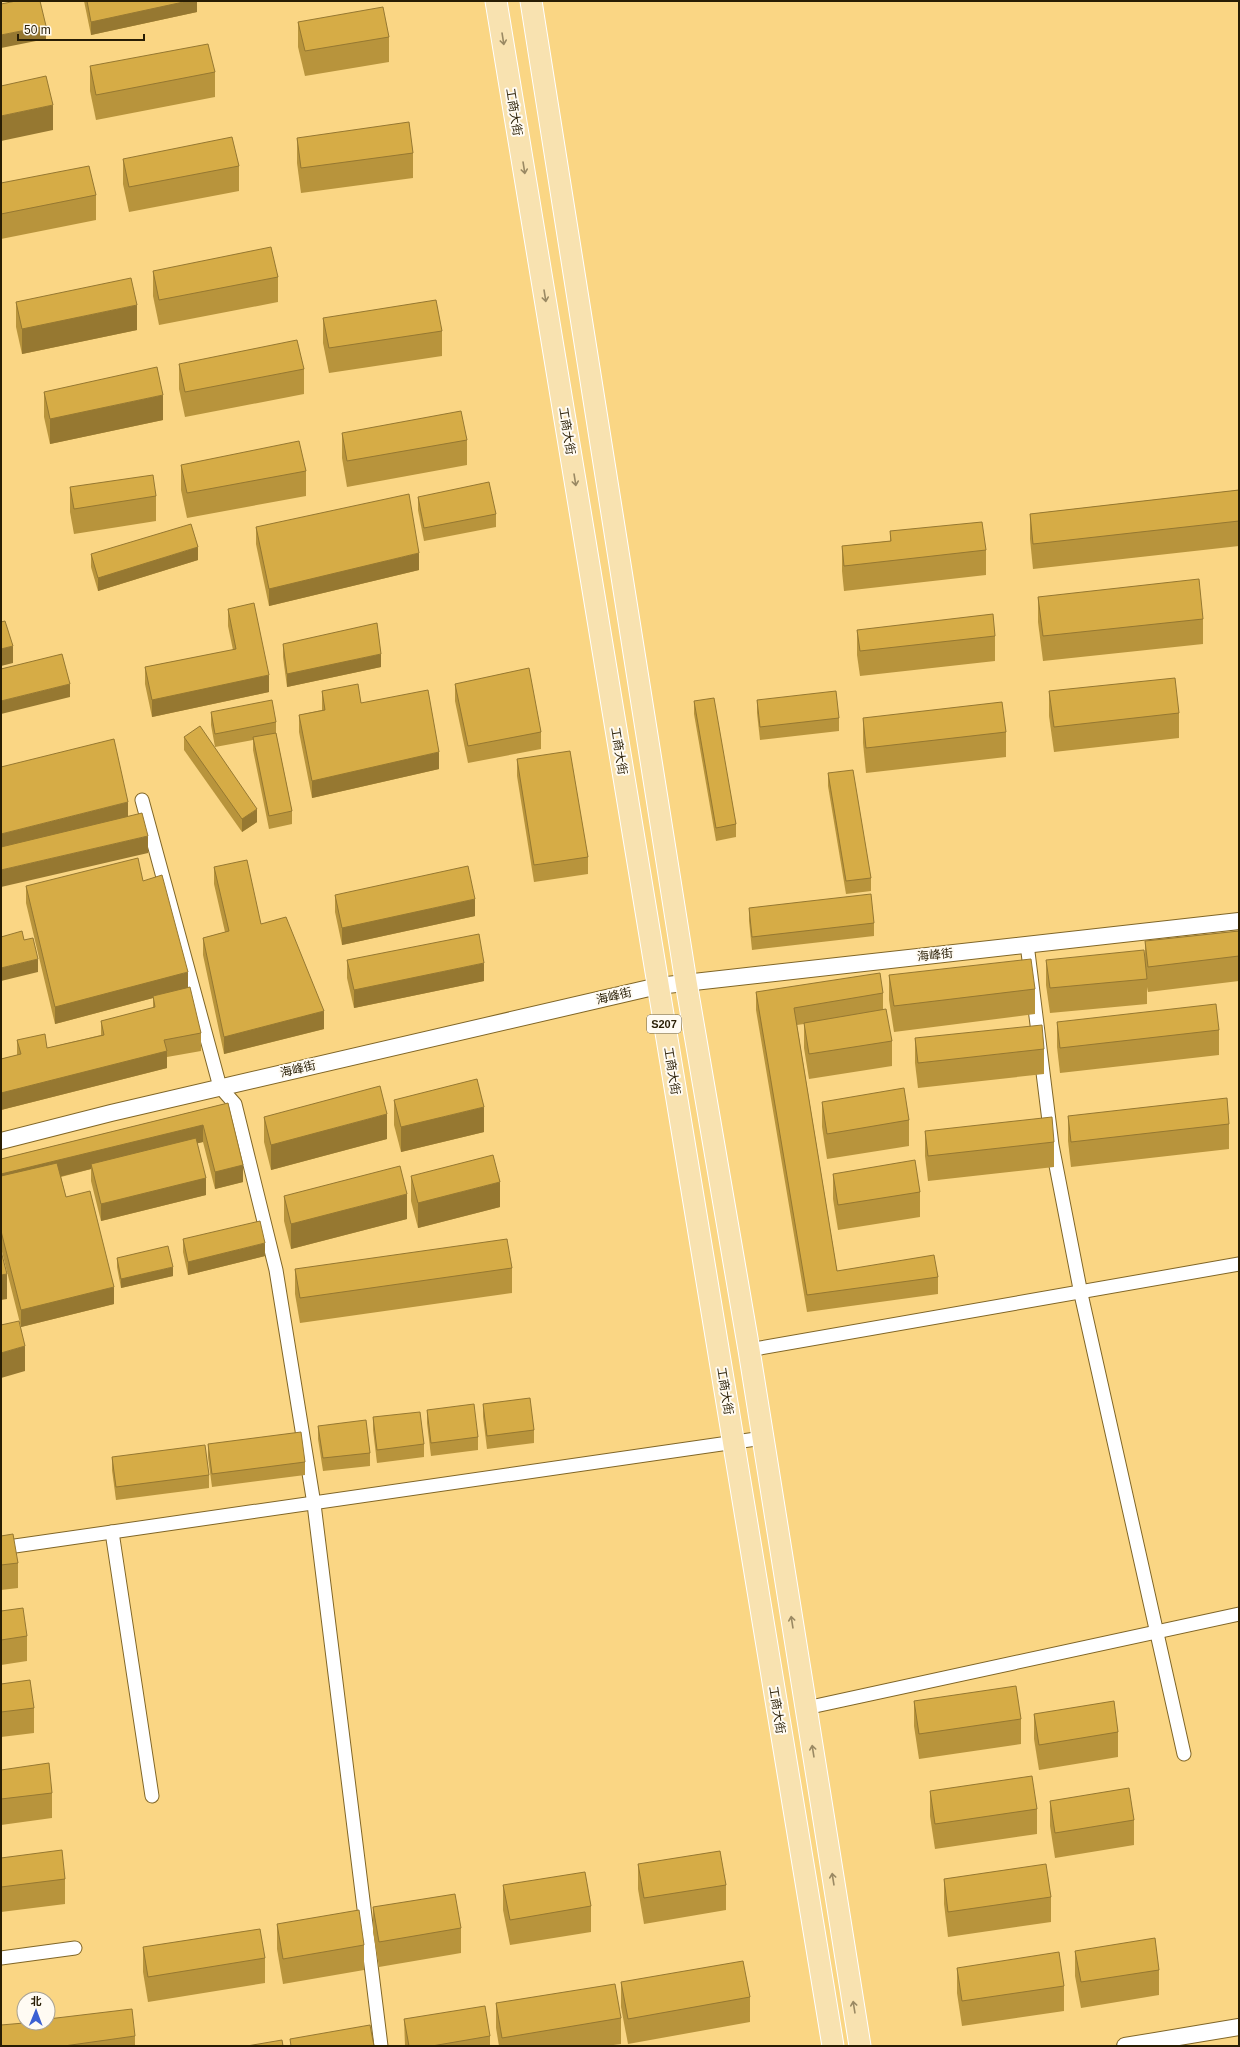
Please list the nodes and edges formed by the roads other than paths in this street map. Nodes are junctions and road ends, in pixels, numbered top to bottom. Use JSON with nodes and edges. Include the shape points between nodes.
{"nodes":[{"id":1,"x":496,"y":1,"type":"edge"},
{"id":2,"x":531,"y":1,"type":"edge"},
{"id":3,"x":142,"y":800,"type":"dead end"},
{"id":4,"x":1239,"y":921,"type":"edge"},
{"id":5,"x":1027,"y":944,"type":"junction"},
{"id":6,"x":686,"y":982,"type":"junction"},
{"id":7,"x":658,"y":986,"type":"junction"},
{"id":8,"x":220,"y":1088,"type":"junction"},
{"id":9,"x":1,"y":1141,"type":"edge"},
{"id":10,"x":1239,"y":1264,"type":"edge"},
{"id":11,"x":749,"y":1350,"type":"junction"},
{"id":12,"x":763,"y":1438,"type":"junction"},
{"id":13,"x":733,"y":1443,"type":"junction"},
{"id":14,"x":314,"y":1504,"type":"junction"},
{"id":15,"x":112,"y":1532,"type":"junction"},
{"id":16,"x":1,"y":1548,"type":"edge"},
{"id":17,"x":1239,"y":1614,"type":"edge"},
{"id":18,"x":1156,"y":1631,"type":"junction"},
{"id":19,"x":806,"y":1708,"type":"junction"},
{"id":20,"x":1184,"y":1754,"type":"dead end"},
{"id":21,"x":152,"y":1796,"type":"dead end"},
{"id":22,"x":75,"y":1948,"type":"dead end"},
{"id":23,"x":1,"y":1958,"type":"edge"},
{"id":24,"x":1239,"y":2027,"type":"edge"},
{"id":25,"x":381,"y":2046,"type":"edge"},
{"id":26,"x":833,"y":2046,"type":"edge"},
{"id":27,"x":860,"y":2046,"type":"edge"},
{"id":28,"x":1125,"y":2046,"type":"edge"}],
"edges":[{"from":1,"to":7,"type":"main road","name":"工商大街","number":"S207","one_way":true},
{"from":2,"to":6,"type":"main road","number":"S207"},
{"from":3,"to":8,"type":"street"},
{"from":4,"to":5,"type":"street","name":"海峰街"},
{"from":5,"to":6,"type":"street","name":"海峰街"},
{"from":5,"to":18,"type":"street","via":[[1052,1145],[1081,1294]]},
{"from":6,"to":7,"type":"street","name":"海峰街"},
{"from":6,"to":11,"type":"main road","number":"S207"},
{"from":7,"to":8,"type":"street","name":"海峰街"},
{"from":7,"to":13,"type":"main road","name":"工商大街","number":"S207"},
{"from":8,"to":9,"type":"street","name":"海峰街"},
{"from":8,"to":14,"type":"street","via":[[235,1104],[276,1270]]},
{"from":10,"to":11,"type":"street"},
{"from":11,"to":12,"type":"main road","number":"S207"},
{"from":12,"to":13,"type":"street"},
{"from":19,"to":12,"type":"main road","number":"S207","one_way":true},
{"from":13,"to":14,"type":"street"},
{"from":13,"to":26,"type":"main road","name":"工商大街","number":"S207"},
{"from":14,"to":15,"type":"street"},
{"from":14,"to":25,"type":"street"},
{"from":15,"to":16,"type":"street"},
{"from":15,"to":21,"type":"street"},
{"from":17,"to":18,"type":"street"},
{"from":18,"to":19,"type":"street"},
{"from":18,"to":20,"type":"street"},
{"from":27,"to":19,"type":"main road","number":"S207","one_way":true},
{"from":22,"to":23,"type":"street"},
{"from":24,"to":28,"type":"street"}]}
